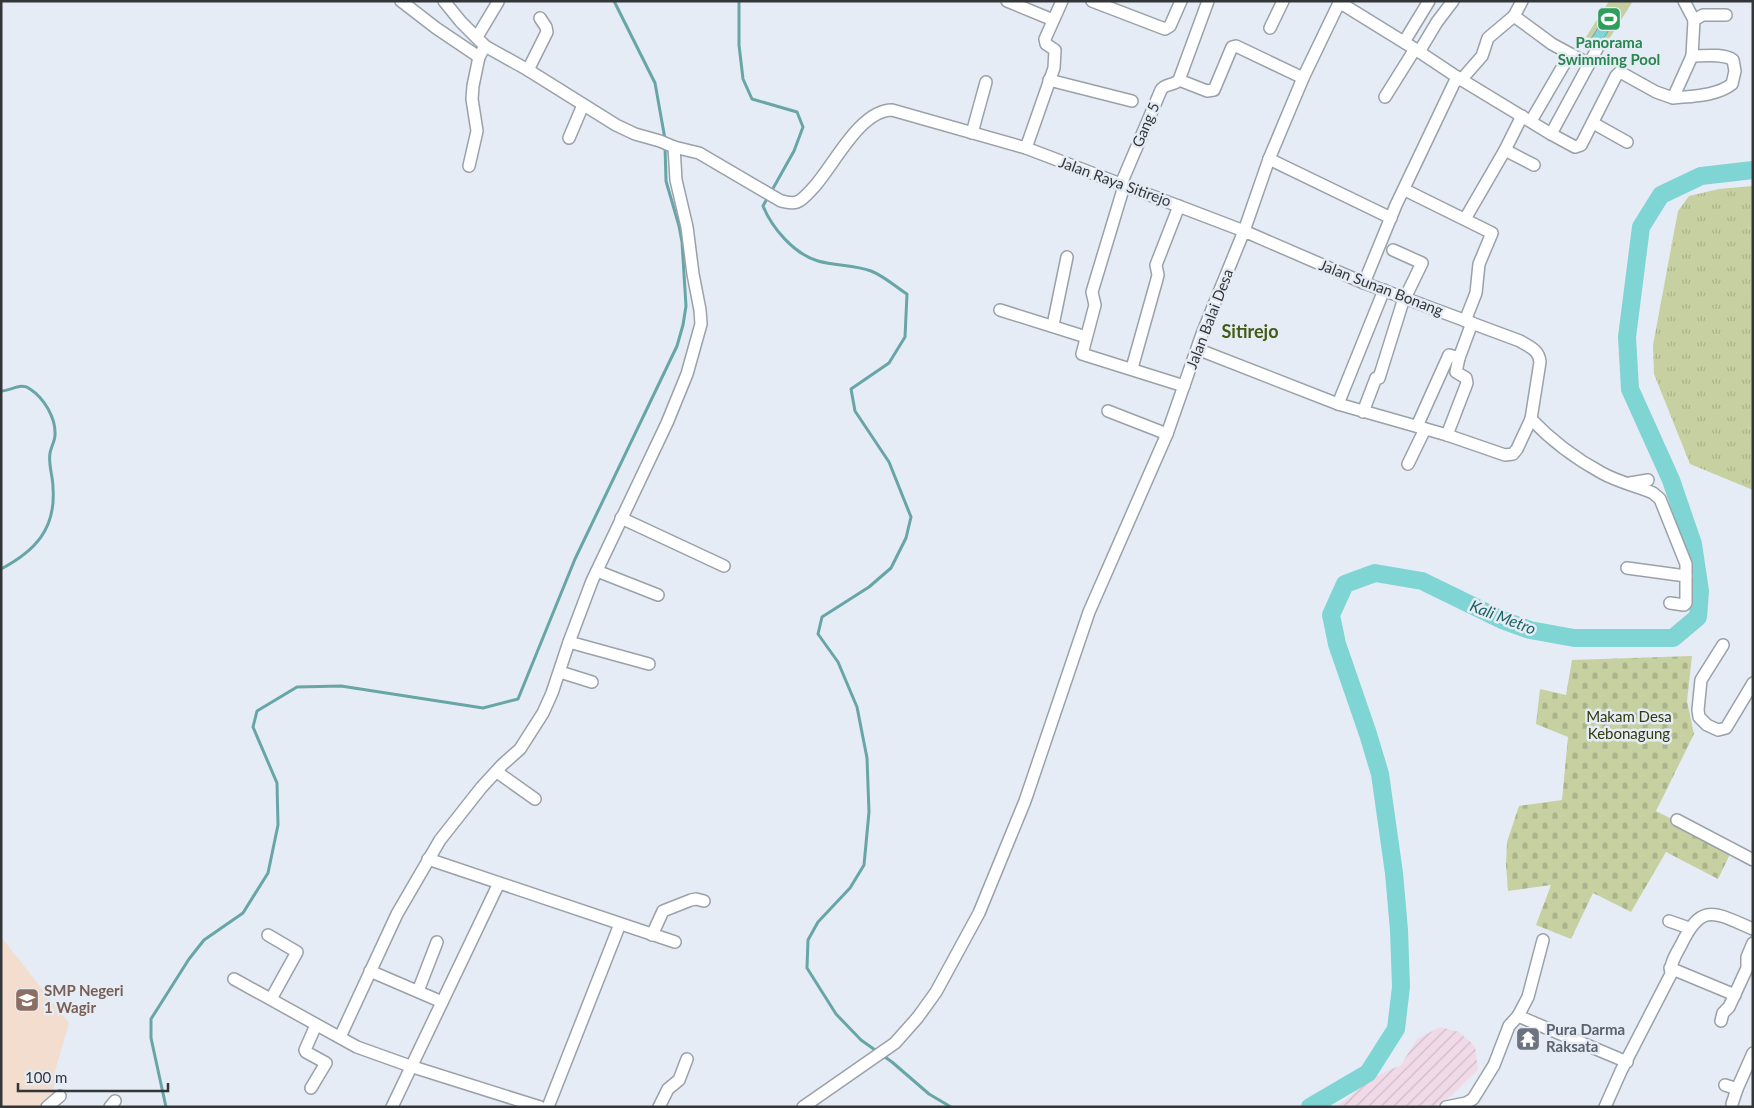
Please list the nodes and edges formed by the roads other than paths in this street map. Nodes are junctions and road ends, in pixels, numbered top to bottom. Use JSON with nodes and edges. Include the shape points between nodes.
{"nodes":[{"id":1,"x":401,"y":1,"type":"edge"},
{"id":2,"x":444,"y":1,"type":"edge"},
{"id":3,"x":1007,"y":1,"type":"edge"},
{"id":4,"x":1062,"y":1,"type":"edge"},
{"id":5,"x":1092,"y":1,"type":"edge"},
{"id":6,"x":1181,"y":1,"type":"edge"},
{"id":7,"x":1208,"y":1,"type":"edge"},
{"id":8,"x":1283,"y":1,"type":"edge"},
{"id":9,"x":1429,"y":1,"type":"edge"},
{"id":10,"x":1453,"y":1,"type":"edge"},
{"id":11,"x":1522,"y":1,"type":"edge"},
{"id":12,"x":1684,"y":1,"type":"edge"},
{"id":13,"x":498,"y":2,"type":"edge"},
{"id":14,"x":1340,"y":2,"type":"edge"},
{"id":15,"x":1514,"y":16,"type":"junction"},
{"id":16,"x":1726,"y":16,"type":"dead end"},
{"id":17,"x":540,"y":18,"type":"dead end"},
{"id":18,"x":1053,"y":20,"type":"junction"},
{"id":19,"x":1694,"y":20,"type":"junction"},
{"id":20,"x":1270,"y":28,"type":"dead end"},
{"id":21,"x":477,"y":37,"type":"junction"},
{"id":22,"x":1404,"y":42,"type":"junction"},
{"id":23,"x":485,"y":46,"type":"junction"},
{"id":24,"x":1598,"y":47,"type":"dead end"},
{"id":25,"x":1417,"y":50,"type":"junction"},
{"id":26,"x":1570,"y":54,"type":"junction"},
{"id":27,"x":1692,"y":56,"type":"junction"},
{"id":28,"x":479,"y":57,"type":"junction"},
{"id":29,"x":1589,"y":64,"type":"junction"},
{"id":30,"x":528,"y":70,"type":"junction"},
{"id":31,"x":1180,"y":78,"type":"junction"},
{"id":32,"x":1303,"y":78,"type":"junction"},
{"id":33,"x":1459,"y":79,"type":"junction"},
{"id":34,"x":1049,"y":80,"type":"junction"},
{"id":35,"x":986,"y":82,"type":"dead end"},
{"id":36,"x":1385,"y":97,"type":"dead end"},
{"id":37,"x":1673,"y":98,"type":"junction"},
{"id":38,"x":1132,"y":100,"type":"dead end"},
{"id":39,"x":583,"y":105,"type":"junction"},
{"id":40,"x":1527,"y":118,"type":"junction"},
{"id":41,"x":1592,"y":123,"type":"junction"},
{"id":42,"x":972,"y":133,"type":"junction"},
{"id":43,"x":1552,"y":134,"type":"junction"},
{"id":44,"x":569,"y":138,"type":"dead end"},
{"id":45,"x":1627,"y":142,"type":"dead end"},
{"id":46,"x":667,"y":144,"type":"junction"},
{"id":47,"x":1026,"y":148,"type":"junction"},
{"id":48,"x":1505,"y":150,"type":"junction"},
{"id":49,"x":1269,"y":159,"type":"junction"},
{"id":50,"x":1534,"y":165,"type":"dead end"},
{"id":51,"x":469,"y":166,"type":"dead end"},
{"id":52,"x":1122,"y":185,"type":"junction"},
{"id":53,"x":1405,"y":190,"type":"junction"},
{"id":54,"x":1179,"y":206,"type":"junction"},
{"id":55,"x":1391,"y":218,"type":"junction"},
{"id":56,"x":1465,"y":219,"type":"junction"},
{"id":57,"x":1244,"y":231,"type":"junction"},
{"id":58,"x":1393,"y":250,"type":"dead end"},
{"id":59,"x":1428,"y":252,"type":"dead end"},
{"id":60,"x":1067,"y":257,"type":"dead end"},
{"id":61,"x":1422,"y":263,"type":"junction"},
{"id":62,"x":1364,"y":283,"type":"junction"},
{"id":63,"x":1384,"y":290,"type":"junction"},
{"id":64,"x":1405,"y":298,"type":"junction"},
{"id":65,"x":1000,"y":310,"type":"dead end"},
{"id":66,"x":1469,"y":322,"type":"junction"},
{"id":67,"x":1053,"y":325,"type":"junction"},
{"id":68,"x":1086,"y":337,"type":"junction"},
{"id":69,"x":1197,"y":349,"type":"junction"},
{"id":70,"x":1459,"y":358,"type":"junction"},
{"id":71,"x":1132,"y":368,"type":"junction"},
{"id":72,"x":1184,"y":386,"type":"junction"},
{"id":73,"x":1338,"y":404,"type":"junction"},
{"id":74,"x":1108,"y":411,"type":"dead end"},
{"id":75,"x":1363,"y":412,"type":"junction"},
{"id":76,"x":1530,"y":419,"type":"junction"},
{"id":77,"x":1421,"y":427,"type":"junction"},
{"id":78,"x":1167,"y":434,"type":"junction"},
{"id":79,"x":1447,"y":435,"type":"junction"},
{"id":80,"x":1408,"y":464,"type":"dead end"},
{"id":81,"x":1648,"y":480,"type":"dead end"},
{"id":82,"x":1626,"y":483,"type":"junction"},
{"id":83,"x":621,"y":518,"type":"junction"},
{"id":84,"x":724,"y":566,"type":"dead end"},
{"id":85,"x":1627,"y":568,"type":"dead end"},
{"id":86,"x":597,"y":571,"type":"junction"},
{"id":87,"x":1686,"y":576,"type":"junction"},
{"id":88,"x":658,"y":595,"type":"dead end"},
{"id":89,"x":1670,"y":603,"type":"dead end"},
{"id":90,"x":569,"y":642,"type":"junction"},
{"id":91,"x":1723,"y":645,"type":"dead end"},
{"id":92,"x":649,"y":664,"type":"dead end"},
{"id":93,"x":560,"y":672,"type":"junction"},
{"id":94,"x":592,"y":682,"type":"dead end"},
{"id":95,"x":1753,"y":683,"type":"edge"},
{"id":96,"x":496,"y":772,"type":"junction"},
{"id":97,"x":535,"y":799,"type":"dead end"},
{"id":98,"x":1677,"y":820,"type":"dead end"},
{"id":99,"x":428,"y":859,"type":"junction"},
{"id":100,"x":1753,"y":860,"type":"edge"},
{"id":101,"x":499,"y":883,"type":"junction"},
{"id":102,"x":704,"y":901,"type":"dead end"},
{"id":103,"x":1669,"y":921,"type":"dead end"},
{"id":104,"x":620,"y":924,"type":"junction"},
{"id":105,"x":1689,"y":928,"type":"junction"},
{"id":106,"x":1753,"y":929,"type":"edge"},
{"id":107,"x":652,"y":934,"type":"junction"},
{"id":108,"x":268,"y":935,"type":"dead end"},
{"id":109,"x":1543,"y":940,"type":"dead end"},
{"id":110,"x":437,"y":942,"type":"dead end"},
{"id":111,"x":675,"y":942,"type":"dead end"},
{"id":112,"x":1753,"y":943,"type":"edge"},
{"id":113,"x":1670,"y":968,"type":"junction"},
{"id":114,"x":370,"y":971,"type":"junction"},
{"id":115,"x":234,"y":979,"type":"dead end"},
{"id":116,"x":418,"y":991,"type":"junction"},
{"id":117,"x":1735,"y":995,"type":"junction"},
{"id":118,"x":271,"y":999,"type":"junction"},
{"id":119,"x":442,"y":1002,"type":"junction"},
{"id":120,"x":1518,"y":1016,"type":"junction"},
{"id":121,"x":1721,"y":1021,"type":"dead end"},
{"id":122,"x":316,"y":1025,"type":"junction"},
{"id":123,"x":340,"y":1037,"type":"junction"},
{"id":124,"x":1753,"y":1053,"type":"edge"},
{"id":125,"x":687,"y":1059,"type":"dead end"},
{"id":126,"x":1626,"y":1062,"type":"junction"},
{"id":127,"x":410,"y":1066,"type":"junction"},
{"id":128,"x":1725,"y":1085,"type":"dead end"},
{"id":129,"x":311,"y":1088,"type":"dead end"},
{"id":130,"x":1737,"y":1089,"type":"junction"},
{"id":131,"x":60,"y":1096,"type":"dead end"},
{"id":132,"x":1732,"y":1104,"type":"dead end"},
{"id":133,"x":47,"y":1107,"type":"edge"},
{"id":134,"x":392,"y":1107,"type":"edge"},
{"id":135,"x":540,"y":1107,"type":"edge"},
{"id":136,"x":548,"y":1107,"type":"edge"},
{"id":137,"x":659,"y":1107,"type":"edge"},
{"id":138,"x":803,"y":1107,"type":"edge"},
{"id":139,"x":1446,"y":1107,"type":"edge"},
{"id":140,"x":1606,"y":1107,"type":"edge"}],
"edges":[{"from":1,"to":28,"type":"street"},
{"from":2,"to":21,"type":"street"},
{"from":3,"to":18,"type":"street"},
{"from":4,"to":18,"type":"street"},
{"from":5,"to":6,"type":"street","via":[[1168,28]]},
{"from":7,"to":31,"type":"street"},
{"from":8,"to":20,"type":"street"},
{"from":9,"to":22,"type":"street"},
{"from":10,"to":25,"type":"street"},
{"from":11,"to":15,"type":"street"},
{"from":12,"to":19,"type":"street"},
{"from":13,"to":21,"type":"street"},
{"from":14,"to":22,"type":"street"},
{"from":14,"to":32,"type":"street"},
{"from":15,"to":26,"type":"street"},
{"from":15,"to":33,"type":"street","via":[[1488,38],[1482,56]]},
{"from":16,"to":19,"type":"street","via":[[1703,15]]},
{"from":17,"to":30,"type":"street","via":[[546,32]]},
{"from":18,"to":34,"type":"street","via":[[1045,40],[1055,52]]},
{"from":19,"to":27,"type":"street"},
{"from":21,"to":23,"type":"street"},
{"from":22,"to":25,"type":"street"},
{"from":23,"to":28,"type":"street"},
{"from":23,"to":30,"type":"street"},
{"from":24,"to":29,"type":"street"},
{"from":25,"to":33,"type":"street"},
{"from":25,"to":36,"type":"street"},
{"from":26,"to":29,"type":"street"},
{"from":26,"to":40,"type":"street"},
{"from":27,"to":37,"type":"street"},
{"from":27,"to":37,"type":"street","via":[[1730,57],[1735,70],[1732,84],[1724,91]]},
{"from":28,"to":51,"type":"street","via":[[472,99],[476,138]]},
{"from":29,"to":43,"type":"street"},
{"from":30,"to":39,"type":"street"},
{"from":31,"to":32,"type":"street","via":[[1207,91],[1214,90],[1232,47],[1236,46]]},
{"from":31,"to":52,"type":"street","name":"Gang 5","via":[[1161,90]]},
{"from":32,"to":49,"type":"street"},
{"from":33,"to":40,"type":"street"},
{"from":33,"to":53,"type":"street"},
{"from":34,"to":38,"type":"street"},
{"from":34,"to":47,"type":"street"},
{"from":35,"to":42,"type":"street"},
{"from":37,"to":41,"type":"street","via":[[1620,72]]},
{"from":39,"to":44,"type":"street"},
{"from":39,"to":46,"type":"street","via":[[622,128]]},
{"from":40,"to":43,"type":"street"},
{"from":40,"to":48,"type":"street"},
{"from":41,"to":43,"type":"street","via":[[1581,145],[1575,147]]},
{"from":41,"to":45,"type":"street"},
{"from":42,"to":46,"type":"street","name":"Jalan Raya Sitirejo","via":[[907,113],[884,110],[859,128],[820,180],[804,197],[792,203],[781,201],[699,154]]},
{"from":42,"to":47,"type":"street","name":"Jalan Raya Sitirejo"},
{"from":46,"to":83,"type":"street","via":[[688,234],[701,324],[676,402]]},
{"from":47,"to":52,"type":"street","name":"Jalan Raya Sitirejo"},
{"from":48,"to":50,"type":"street"},
{"from":48,"to":56,"type":"street"},
{"from":49,"to":55,"type":"street"},
{"from":49,"to":57,"type":"street"},
{"from":52,"to":54,"type":"street","name":"Jalan Raya Sitirejo"},
{"from":52,"to":68,"type":"street","name":"Gang 5","via":[[1092,292],[1095,305]]},
{"from":53,"to":55,"type":"street"},
{"from":53,"to":56,"type":"street"},
{"from":54,"to":57,"type":"street","name":"Jalan Raya Sitirejo"},
{"from":54,"to":71,"type":"street","via":[[1156,265],[1158,275]]},
{"from":55,"to":62,"type":"street"},
{"from":56,"to":66,"type":"street","via":[[1492,233],[1479,264]]},
{"from":57,"to":62,"type":"street","name":"Jalan Sunan Bonang"},
{"from":57,"to":69,"type":"street","name":"Jalan Balai Desa"},
{"from":58,"to":61,"type":"street"},
{"from":59,"to":61,"type":"street"},
{"from":60,"to":67,"type":"street"},
{"from":61,"to":64,"type":"street"},
{"from":62,"to":63,"type":"street","name":"Jalan Sunan Bonang"},
{"from":63,"to":64,"type":"street","name":"Jalan Sunan Bonang"},
{"from":63,"to":73,"type":"street"},
{"from":64,"to":66,"type":"street","name":"Jalan Sunan Bonang"},
{"from":64,"to":75,"type":"street","via":[[1379,378],[1376,378]]},
{"from":65,"to":67,"type":"street"},
{"from":66,"to":70,"type":"street"},
{"from":66,"to":76,"type":"street","name":"Jalan Sunan Bonang","via":[[1520,341],[1539,354]]},
{"from":67,"to":68,"type":"street"},
{"from":68,"to":71,"type":"street","via":[[1082,354]]},
{"from":69,"to":72,"type":"street","name":"Jalan Balai Desa"},
{"from":69,"to":73,"type":"street"},
{"from":70,"to":77,"type":"street","via":[[1449,355]]},
{"from":70,"to":79,"type":"street","via":[[1456,372],[1466,378],[1466,383]]},
{"from":71,"to":72,"type":"street"},
{"from":72,"to":78,"type":"street","name":"Jalan Balai Desa"},
{"from":73,"to":75,"type":"street"},
{"from":74,"to":78,"type":"street"},
{"from":75,"to":77,"type":"street"},
{"from":76,"to":79,"type":"street","via":[[1517,449],[1509,455]]},
{"from":76,"to":82,"type":"street","via":[[1560,446],[1603,474]]},
{"from":77,"to":79,"type":"street"},
{"from":77,"to":80,"type":"street"},
{"from":78,"to":138,"type":"street","name":"Jalan Balai Desa","via":[[1089,612],[1025,801],[979,913],[936,992],[895,1043]]},
{"from":81,"to":82,"type":"street"},
{"from":82,"to":87,"type":"street","via":[[1660,499],[1684,556]]},
{"from":83,"to":84,"type":"street"},
{"from":83,"to":86,"type":"street"},
{"from":85,"to":87,"type":"street"},
{"from":86,"to":88,"type":"street"},
{"from":86,"to":90,"type":"street"},
{"from":87,"to":89,"type":"street","via":[[1686,603]]},
{"from":90,"to":92,"type":"street"},
{"from":90,"to":93,"type":"street"},
{"from":91,"to":95,"type":"street","via":[[1701,680],[1700,717],[1713,729],[1726,728]]},
{"from":93,"to":94,"type":"street"},
{"from":93,"to":96,"type":"street","via":[[529,737]]},
{"from":96,"to":97,"type":"street"},
{"from":96,"to":99,"type":"street","via":[[461,811]]},
{"from":98,"to":100,"type":"street"},
{"from":99,"to":101,"type":"street"},
{"from":99,"to":114,"type":"street"},
{"from":101,"to":104,"type":"street"},
{"from":101,"to":119,"type":"street"},
{"from":102,"to":107,"type":"street","via":[[691,900],[663,911]]},
{"from":103,"to":105,"type":"street"},
{"from":104,"to":107,"type":"street"},
{"from":104,"to":136,"type":"street"},
{"from":105,"to":106,"type":"street","via":[[1701,917],[1716,914]]},
{"from":105,"to":113,"type":"street"},
{"from":107,"to":111,"type":"street"},
{"from":108,"to":118,"type":"street","via":[[297,952]]},
{"from":109,"to":120,"type":"street","via":[[1528,997]]},
{"from":110,"to":116,"type":"street"},
{"from":112,"to":117,"type":"street","via":[[1747,957],[1747,968]]},
{"from":113,"to":117,"type":"street"},
{"from":113,"to":126,"type":"street","via":[[1671,974]]},
{"from":114,"to":116,"type":"street"},
{"from":114,"to":123,"type":"street"},
{"from":115,"to":118,"type":"street"},
{"from":116,"to":119,"type":"street"},
{"from":117,"to":121,"type":"street"},
{"from":118,"to":122,"type":"street"},
{"from":119,"to":127,"type":"street"},
{"from":120,"to":126,"type":"street"},
{"from":120,"to":139,"type":"street","via":[[1509,1026],[1494,1065],[1473,1099]]},
{"from":122,"to":123,"type":"street"},
{"from":122,"to":129,"type":"street","via":[[304,1050],[326,1063]]},
{"from":123,"to":127,"type":"street","via":[[357,1047]]},
{"from":124,"to":130,"type":"street"},
{"from":125,"to":137,"type":"street","via":[[679,1080],[668,1089]]},
{"from":126,"to":140,"type":"street"},
{"from":127,"to":134,"type":"street"},
{"from":127,"to":135,"type":"street"},
{"from":128,"to":130,"type":"street"},
{"from":130,"to":132,"type":"street"},
{"from":131,"to":133,"type":"street"}]}
